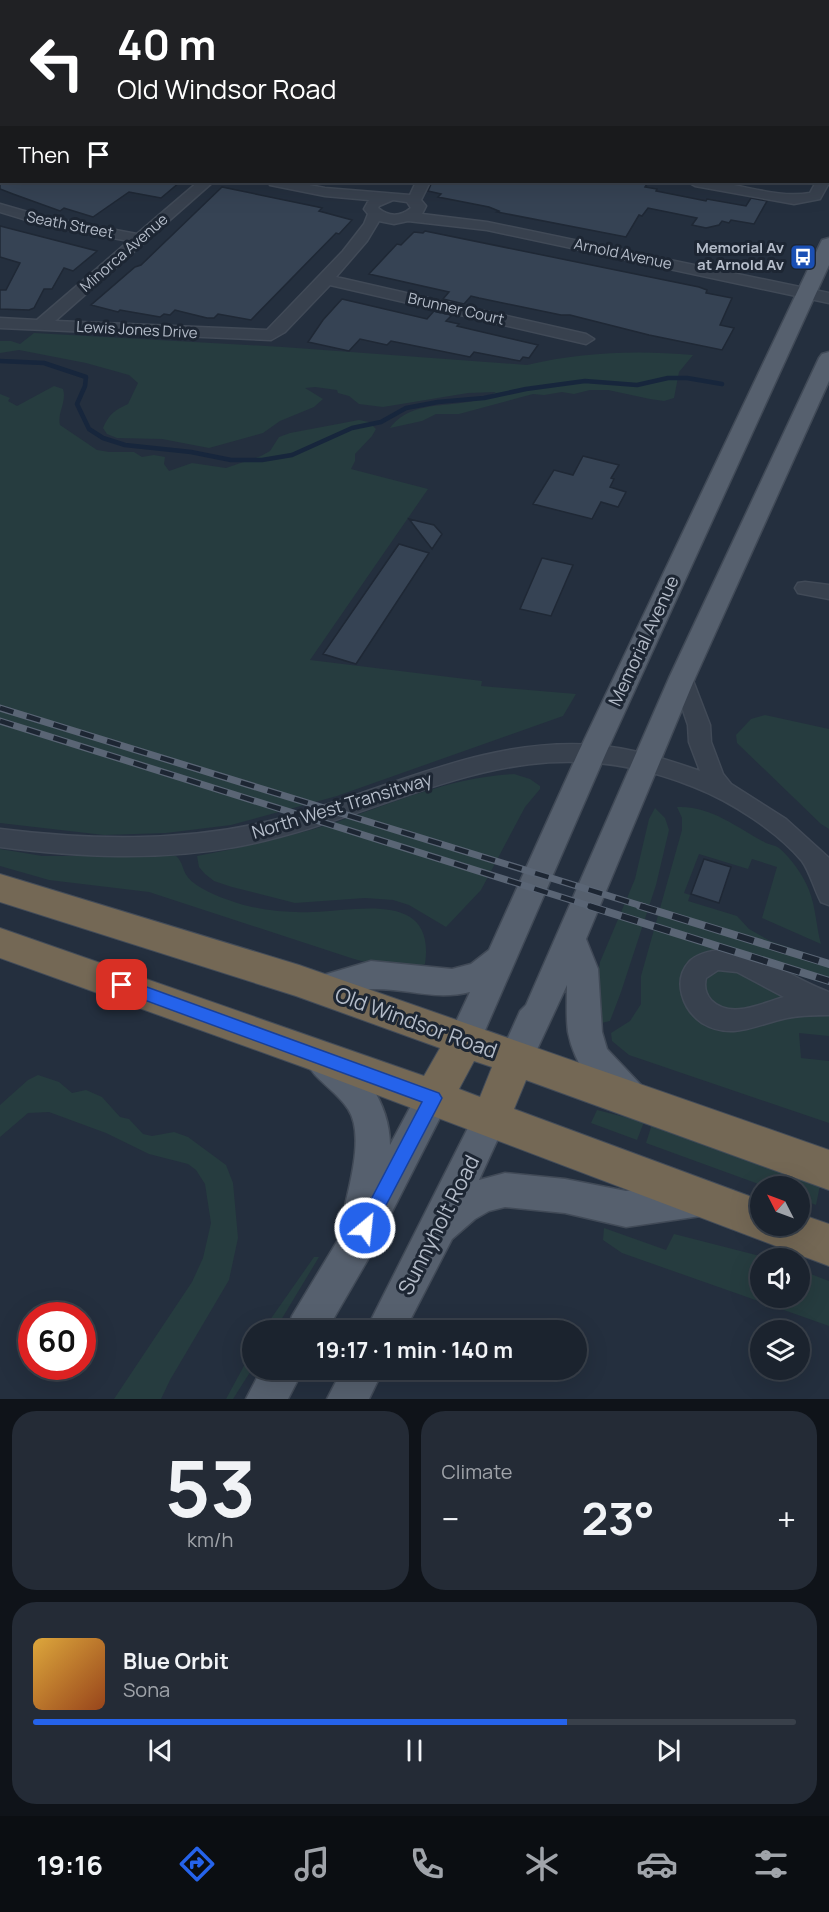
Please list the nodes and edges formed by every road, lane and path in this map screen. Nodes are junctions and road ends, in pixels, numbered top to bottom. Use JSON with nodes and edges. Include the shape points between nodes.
{"nodes":[{"id":1,"x":205,"y":183,"type":"edge"},
{"id":2,"x":280,"y":183,"type":"edge"},
{"id":3,"x":411,"y":183,"type":"edge"},
{"id":4,"x":423,"y":183,"type":"edge"},
{"id":5,"x":700,"y":183,"type":"edge"},
{"id":6,"x":823,"y":183,"type":"edge"},
{"id":7,"x":325,"y":192,"type":"junction"},
{"id":8,"x":386,"y":197,"type":"junction"},
{"id":9,"x":415,"y":201,"type":"junction"},
{"id":10,"x":0,"y":208,"type":"edge"},
{"id":11,"x":374,"y":213,"type":"junction"},
{"id":12,"x":408,"y":217,"type":"junction"},
{"id":13,"x":486,"y":226,"type":"junction"},
{"id":14,"x":140,"y":239,"type":"junction"},
{"id":15,"x":829,"y":244,"type":"edge"},
{"id":16,"x":353,"y":250,"type":"junction"},
{"id":17,"x":325,"y":279,"type":"junction"},
{"id":18,"x":818,"y":296,"type":"edge"},
{"id":19,"x":0,"y":323,"type":"edge"},
{"id":20,"x":41,"y":325,"type":"junction"},
{"id":21,"x":586,"y":339,"type":"dead end"},
{"id":22,"x":829,"y":358,"type":"edge"},
{"id":23,"x":805,"y":588,"type":"dead end"},
{"id":24,"x":829,"y":592,"type":"edge"},
{"id":25,"x":682,"y":678,"type":"junction"},
{"id":26,"x":592,"y":753,"type":"junction"},
{"id":27,"x":645,"y":763,"type":"junction"},
{"id":28,"x":723,"y":790,"type":"junction"},
{"id":29,"x":0,"y":838,"type":"edge"},
{"id":30,"x":811,"y":855,"type":"junction"},
{"id":31,"x":829,"y":872,"type":"edge"},
{"id":32,"x":0,"y":888,"type":"edge"},
{"id":33,"x":829,"y":895,"type":"edge"},
{"id":34,"x":570,"y":939,"type":"junction"},
{"id":35,"x":0,"y":943,"type":"edge"},
{"id":36,"x":499,"y":960,"type":"junction"},
{"id":37,"x":321,"y":988,"type":"junction"},
{"id":38,"x":829,"y":1003,"type":"edge"},
{"id":39,"x":464,"y":1041,"type":"junction"},
{"id":40,"x":313,"y":1053,"type":"junction"},
{"id":41,"x":515,"y":1060,"type":"junction"},
{"id":42,"x":433,"y":1098,"type":"junction"},
{"id":43,"x":634,"y":1101,"type":"junction"},
{"id":44,"x":490,"y":1119,"type":"junction"},
{"id":45,"x":829,"y":1170,"type":"edge"},
{"id":46,"x":702,"y":1199,"type":"junction"},
{"id":47,"x":750,"y":1216,"type":"edge"},
{"id":48,"x":439,"y":1226,"type":"junction"},
{"id":49,"x":803,"y":1236,"type":"edge"},
{"id":50,"x":829,"y":1245,"type":"edge"},
{"id":51,"x":354,"y":1248,"type":"junction"},
{"id":52,"x":312,"y":1320,"type":"edge"},
{"id":53,"x":390,"y":1320,"type":"edge"},
{"id":54,"x":277,"y":1380,"type":"edge"},
{"id":55,"x":357,"y":1380,"type":"edge"},
{"id":56,"x":266,"y":1399,"type":"edge"},
{"id":57,"x":347,"y":1399,"type":"edge"}],
"edges":[{"from":1,"to":14,"type":"street","name":"Minorca Avenue"},
{"from":2,"to":7,"type":"street"},
{"from":3,"to":8,"type":"street"},
{"from":4,"to":9,"type":"street"},
{"from":5,"to":6,"type":"street","via":[[794,200],[815,196]]},
{"from":7,"to":8,"type":"street"},
{"from":7,"to":11,"type":"street"},
{"from":8,"to":9,"type":"street","name":"Arnold Avenue"},
{"from":8,"to":11,"type":"street","via":[[373,203]]},
{"from":9,"to":12,"type":"street","via":[[418,210]]},
{"from":9,"to":13,"type":"street","name":"Arnold Avenue"},
{"from":10,"to":14,"type":"street","name":"Seath Street","via":[[43,221]]},
{"from":11,"to":12,"type":"street","name":"Arnold Avenue","via":[[389,219]]},
{"from":11,"to":16,"type":"street","via":[[373,224]]},
{"from":12,"to":13,"type":"street","name":"Arnold Avenue"},
{"from":12,"to":16,"type":"street"},
{"from":13,"to":18,"type":"street","name":"Arnold Avenue"},
{"from":14,"to":20,"type":"street","name":"Minorca Avenue"},
{"from":15,"to":18,"type":"main road","name":"Memorial Avenue"},
{"from":16,"to":17,"type":"street"},
{"from":17,"to":20,"type":"street","name":"Lewis Jones Drive","via":[[274,333],[262,336]]},
{"from":17,"to":21,"type":"street","name":"Brunner Court"},
{"from":18,"to":26,"type":"main road","name":"Memorial Avenue"},
{"from":19,"to":20,"type":"street","name":"Lewis Jones Drive"},
{"from":22,"to":25,"type":"main road"},
{"from":23,"to":24,"type":"street"},
{"from":25,"to":27,"type":"main road"},
{"from":25,"to":28,"type":"street","via":[[699,725],[706,763]]},
{"from":26,"to":27,"type":"street","name":"North West Transitway"},
{"from":26,"to":29,"type":"street","name":"North West Transitway","via":[[535,754],[496,760],[311,819],[219,841],[125,848]]},
{"from":26,"to":36,"type":"main road","name":"Memorial Avenue"},
{"from":27,"to":28,"type":"street","name":"North West Transitway"},
{"from":27,"to":34,"type":"main road"},
{"from":28,"to":30,"type":"street","via":[[778,825]]},
{"from":30,"to":31,"type":"street"},
{"from":30,"to":33,"type":"street"},
{"from":32,"to":37,"type":"highway","name":"Old Windsor Road"},
{"from":34,"to":41,"type":"main road"},
{"from":34,"to":43,"type":"main road","via":[[582,969],[585,1032],[592,1056]]},
{"from":35,"to":40,"type":"highway"},
{"from":36,"to":37,"type":"main road","via":[[481,975],[452,983],[371,975]]},
{"from":36,"to":39,"type":"main road","name":"Memorial Avenue"},
{"from":37,"to":39,"type":"highway","name":"Old Windsor Road"},
{"from":38,"to":38,"type":"street","via":[[726,1020],[701,1008],[691,983],[709,962],[730,960]]},
{"from":39,"to":41,"type":"highway","name":"Old Windsor Road"},
{"from":39,"to":42,"type":"highway"},
{"from":40,"to":42,"type":"highway"},
{"from":40,"to":51,"type":"main road","via":[[354,1089],[367,1107],[373,1125]]},
{"from":41,"to":43,"type":"highway","name":"Old Windsor Road"},
{"from":41,"to":44,"type":"highway"},
{"from":42,"to":44,"type":"highway"},
{"from":42,"to":51,"type":"main road"},
{"from":43,"to":45,"type":"highway","name":"Old Windsor Road"},
{"from":44,"to":46,"type":"highway"},
{"from":44,"to":48,"type":"main road","name":"Sunnyholt Road"},
{"from":46,"to":47,"type":"highway"},
{"from":46,"to":48,"type":"main road","via":[[626,1209],[566,1196],[505,1190],[482,1196]]},
{"from":48,"to":53,"type":"main road","name":"Sunnyholt Road"},
{"from":49,"to":50,"type":"highway"},
{"from":51,"to":52,"type":"main road"},
{"from":54,"to":56,"type":"main road"},
{"from":55,"to":57,"type":"main road"}]}
